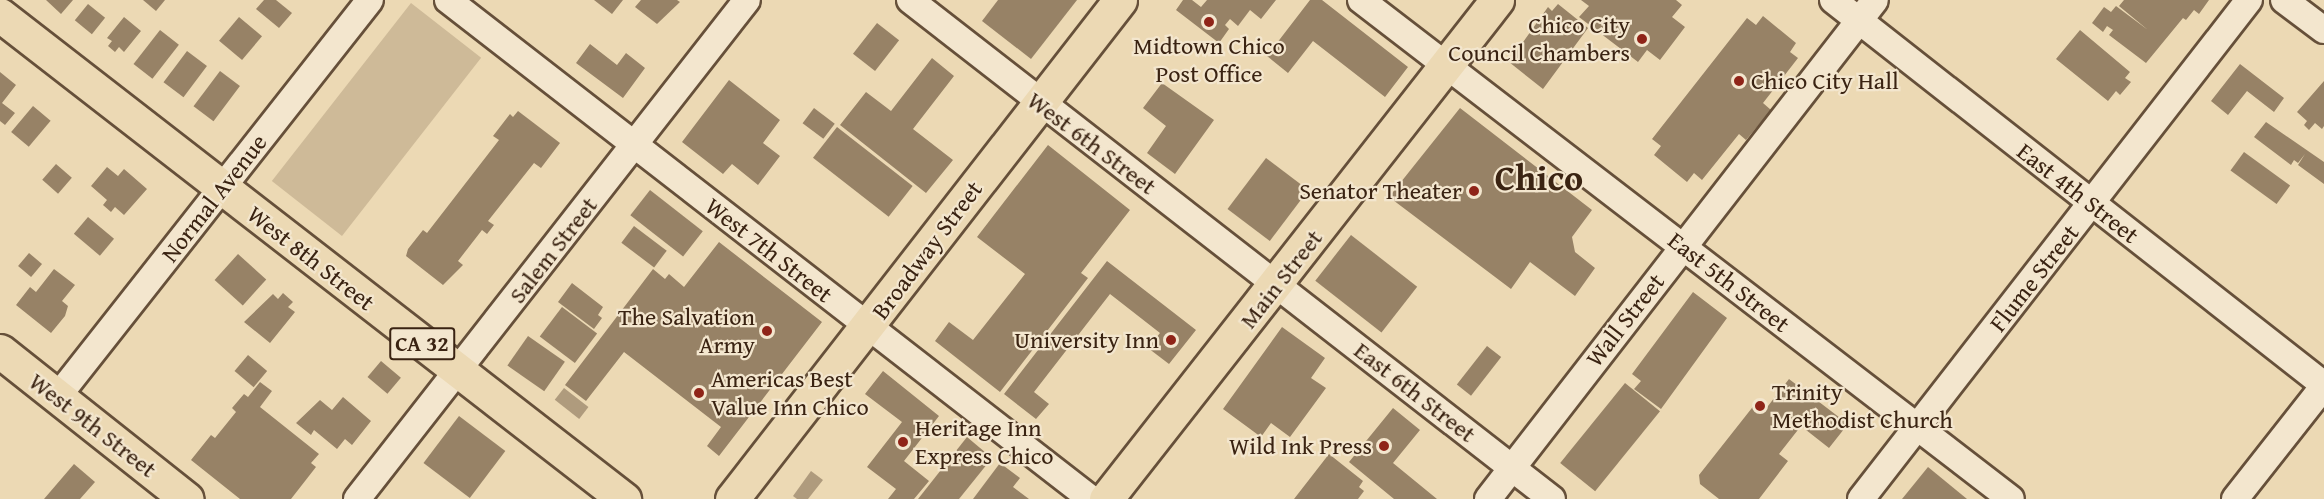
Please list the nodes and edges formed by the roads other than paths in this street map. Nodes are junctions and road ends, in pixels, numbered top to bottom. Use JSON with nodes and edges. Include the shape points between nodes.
{"nodes":[{"id":1,"x":370,"y":0,"type":"edge"},
{"id":2,"x":448,"y":0,"type":"edge"},
{"id":3,"x":747,"y":0,"type":"edge"},
{"id":4,"x":910,"y":0,"type":"edge"},
{"id":5,"x":1120,"y":0,"type":"edge"},
{"id":6,"x":1361,"y":0,"type":"edge"},
{"id":7,"x":1497,"y":0,"type":"edge"},
{"id":8,"x":1833,"y":0,"type":"edge"},
{"id":9,"x":1875,"y":0,"type":"edge"},
{"id":10,"x":2249,"y":0,"type":"edge"},
{"id":11,"x":2284,"y":0,"type":"edge"},
{"id":12,"x":0,"y":15,"type":"edge"},
{"id":13,"x":1859,"y":21,"type":"junction"},
{"id":14,"x":2324,"y":30,"type":"edge"},
{"id":15,"x":1446,"y":64,"type":"junction"},
{"id":16,"x":1039,"y":103,"type":"junction"},
{"id":17,"x":634,"y":145,"type":"junction"},
{"id":18,"x":221,"y":188,"type":"junction"},
{"id":19,"x":2092,"y":205,"type":"junction"},
{"id":20,"x":1683,"y":246,"type":"junction"},
{"id":21,"x":1277,"y":284,"type":"junction"},
{"id":22,"x":868,"y":327,"type":"junction"},
{"id":23,"x":0,"y":351,"type":"edge"},
{"id":24,"x":458,"y":372,"type":"junction"},
{"id":25,"x":2324,"y":385,"type":"edge"},
{"id":26,"x":58,"y":396,"type":"junction"},
{"id":27,"x":1917,"y":426,"type":"junction"},
{"id":28,"x":1510,"y":470,"type":"junction"},
{"id":29,"x":187,"y":499,"type":"edge"},
{"id":30,"x":357,"y":499,"type":"edge"},
{"id":31,"x":624,"y":499,"type":"edge"},
{"id":32,"x":732,"y":499,"type":"edge"},
{"id":33,"x":1091,"y":499,"type":"edge"},
{"id":34,"x":1106,"y":499,"type":"edge"},
{"id":35,"x":1488,"y":499,"type":"edge"},
{"id":36,"x":1552,"y":499,"type":"edge"},
{"id":37,"x":1861,"y":499,"type":"edge"},
{"id":38,"x":2011,"y":499,"type":"edge"},
{"id":39,"x":2235,"y":499,"type":"edge"}],
"edges":[{"from":1,"to":18,"type":"street","name":"Normal Avenue"},
{"from":2,"to":17,"type":"street","name":"West 7th Street"},
{"from":3,"to":17,"type":"street","name":"Salem Street"},
{"from":4,"to":16,"type":"street","name":"West 6th Street"},
{"from":5,"to":16,"type":"main road","name":"Broadway Street"},
{"from":6,"to":15,"type":"street","name":"East 5th Street"},
{"from":7,"to":15,"type":"main road","name":"Main Street"},
{"from":8,"to":13,"type":"street","name":"East 4th Street"},
{"from":9,"to":13,"type":"street","name":"Wall Street"},
{"from":10,"to":19,"type":"street","name":"Flume Street"},
{"from":11,"to":14,"type":"street"},
{"from":12,"to":18,"type":"main road","name":"West 8th Street","number":"CA 32"},
{"from":13,"to":19,"type":"street","name":"East 4th Street"},
{"from":13,"to":20,"type":"street","name":"Wall Street"},
{"from":15,"to":20,"type":"street","name":"East 5th Street"},
{"from":15,"to":21,"type":"main road","name":"Main Street"},
{"from":16,"to":21,"type":"street","name":"West 6th Street"},
{"from":16,"to":22,"type":"main road","name":"Broadway Street"},
{"from":17,"to":22,"type":"street","name":"West 7th Street"},
{"from":17,"to":24,"type":"street","name":"Salem Street"},
{"from":18,"to":24,"type":"main road","name":"West 8th Street","number":"CA 32"},
{"from":18,"to":26,"type":"street","name":"Normal Avenue"},
{"from":19,"to":25,"type":"street","name":"East 4th Street"},
{"from":19,"to":27,"type":"street","name":"Flume Street"},
{"from":20,"to":27,"type":"street","name":"East 5th Street"},
{"from":20,"to":28,"type":"street","name":"Wall Street"},
{"from":21,"to":28,"type":"street","name":"East 6th Street"},
{"from":21,"to":34,"type":"main road","name":"Main Street"},
{"from":22,"to":32,"type":"main road","name":"Broadway Street"},
{"from":22,"to":33,"type":"street","name":"West 7th Street"},
{"from":23,"to":26,"type":"main road","name":"West 9th Street"},
{"from":24,"to":30,"type":"street","name":"Salem Street"},
{"from":24,"to":31,"type":"main road","name":"West 8th Street","number":"CA 32"},
{"from":25,"to":39,"type":"street"},
{"from":26,"to":29,"type":"main road","name":"West 9th Street"},
{"from":27,"to":37,"type":"street","name":"Flume Street"},
{"from":27,"to":38,"type":"street","name":"East 5th Street"},
{"from":28,"to":35,"type":"street","name":"Wall Street"},
{"from":28,"to":36,"type":"street","name":"East 6th Street"}]}
